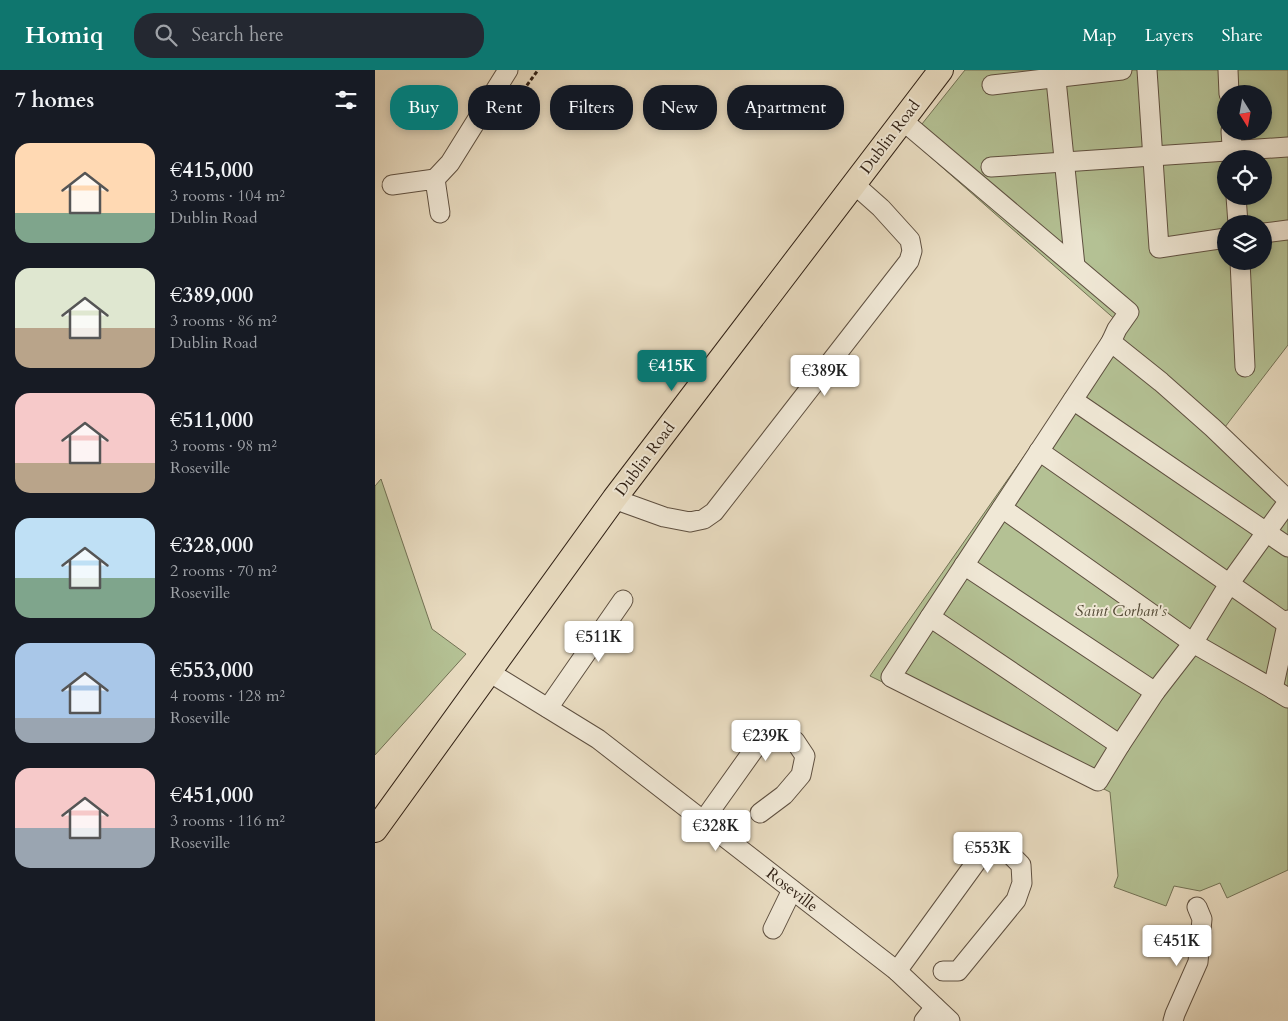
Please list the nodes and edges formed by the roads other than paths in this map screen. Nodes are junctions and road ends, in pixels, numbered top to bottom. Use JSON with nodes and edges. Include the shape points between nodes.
{"nodes":[{"id":1,"x":508,"y":70,"type":"edge"},
{"id":2,"x":941,"y":70,"type":"edge"},
{"id":3,"x":1122,"y":70,"type":"edge"},
{"id":4,"x":1147,"y":70,"type":"edge"},
{"id":5,"x":1228,"y":70,"type":"edge"},
{"id":6,"x":1055,"y":74,"type":"edge"},
{"id":7,"x":992,"y":85,"type":"dead end"},
{"id":8,"x":1229,"y":85,"type":"edge"},
{"id":9,"x":902,"y":120,"type":"junction"},
{"id":10,"x":1288,"y":147,"type":"edge"},
{"id":11,"x":1267,"y":150,"type":"edge"},
{"id":12,"x":1217,"y":155,"type":"edge"},
{"id":13,"x":1153,"y":156,"type":"junction"},
{"id":14,"x":1064,"y":162,"type":"junction"},
{"id":15,"x":991,"y":167,"type":"dead end"},
{"id":16,"x":435,"y":179,"type":"junction"},
{"id":17,"x":854,"y":184,"type":"junction"},
{"id":18,"x":392,"y":185,"type":"dead end"},
{"id":19,"x":440,"y":213,"type":"dead end"},
{"id":20,"x":1288,"y":230,"type":"edge"},
{"id":21,"x":1272,"y":232,"type":"edge"},
{"id":22,"x":1217,"y":239,"type":"edge"},
{"id":23,"x":1075,"y":266,"type":"junction"},
{"id":24,"x":1240,"y":270,"type":"edge"},
{"id":25,"x":1111,"y":342,"type":"junction"},
{"id":26,"x":1245,"y":367,"type":"dead end"},
{"id":27,"x":1073,"y":400,"type":"junction"},
{"id":28,"x":1039,"y":452,"type":"junction"},
{"id":29,"x":614,"y":499,"type":"junction"},
{"id":30,"x":1288,"y":501,"type":"edge"},
{"id":31,"x":1002,"y":508,"type":"junction"},
{"id":32,"x":1266,"y":532,"type":"junction"},
{"id":33,"x":1288,"y":547,"type":"edge"},
{"id":34,"x":964,"y":565,"type":"junction"},
{"id":35,"x":1229,"y":584,"type":"junction"},
{"id":36,"x":623,"y":600,"type":"dead end"},
{"id":37,"x":930,"y":617,"type":"junction"},
{"id":38,"x":1288,"y":622,"type":"edge"},
{"id":39,"x":1193,"y":643,"type":"junction"},
{"id":40,"x":489,"y":672,"type":"junction"},
{"id":41,"x":1155,"y":692,"type":"junction"},
{"id":42,"x":1281,"y":694,"type":"edge"},
{"id":43,"x":548,"y":708,"type":"junction"},
{"id":44,"x":1120,"y":745,"type":"junction"},
{"id":45,"x":760,"y":813,"type":"dead end"},
{"id":46,"x":703,"y":821,"type":"junction"},
{"id":47,"x":375,"y":830,"type":"edge"},
{"id":48,"x":792,"y":890,"type":"junction"},
{"id":49,"x":1197,"y":907,"type":"dead end"},
{"id":50,"x":773,"y":929,"type":"dead end"},
{"id":51,"x":897,"y":971,"type":"junction"},
{"id":52,"x":943,"y":971,"type":"dead end"},
{"id":53,"x":930,"y":1014,"type":"edge"},
{"id":54,"x":950,"y":1021,"type":"edge"},
{"id":55,"x":1173,"y":1021,"type":"edge"}],
"edges":[{"from":1,"to":16,"type":"street","via":[[450,163]]},
{"from":2,"to":9,"type":"main road","name":"Dublin Road"},
{"from":3,"to":6,"type":"street"},
{"from":4,"to":13,"type":"street"},
{"from":5,"to":8,"type":"street"},
{"from":6,"to":7,"type":"street"},
{"from":6,"to":14,"type":"street"},
{"from":9,"to":17,"type":"main road","name":"Dublin Road"},
{"from":9,"to":23,"type":"street"},
{"from":10,"to":11,"type":"street"},
{"from":12,"to":13,"type":"street"},
{"from":13,"to":14,"type":"street"},
{"from":13,"to":22,"type":"street","via":[[1159,248]]},
{"from":14,"to":15,"type":"street"},
{"from":14,"to":23,"type":"street"},
{"from":16,"to":18,"type":"street"},
{"from":16,"to":19,"type":"street"},
{"from":17,"to":29,"type":"main road","name":"Dublin Road"},
{"from":17,"to":29,"type":"street","via":[[910,240],[912,252],[909,261],[714,512],[704,519],[689,522]]},
{"from":20,"to":21,"type":"street"},
{"from":23,"to":25,"type":"street","via":[[1129,312]]},
{"from":24,"to":26,"type":"street"},
{"from":25,"to":27,"type":"street"},
{"from":25,"to":30,"type":"street","via":[[1213,428]]},
{"from":27,"to":28,"type":"street"},
{"from":27,"to":32,"type":"street"},
{"from":28,"to":31,"type":"street"},
{"from":28,"to":35,"type":"street"},
{"from":29,"to":40,"type":"main road","name":"Dublin Road"},
{"from":30,"to":32,"type":"street"},
{"from":31,"to":34,"type":"street"},
{"from":31,"to":39,"type":"street"},
{"from":32,"to":33,"type":"street"},
{"from":32,"to":35,"type":"street"},
{"from":34,"to":37,"type":"street"},
{"from":34,"to":41,"type":"street"},
{"from":35,"to":38,"type":"street"},
{"from":35,"to":39,"type":"street"},
{"from":36,"to":43,"type":"street"},
{"from":37,"to":44,"type":"street"},
{"from":37,"to":44,"type":"street","via":[[891,677],[1098,780]]},
{"from":38,"to":42,"type":"street"},
{"from":39,"to":41,"type":"street"},
{"from":39,"to":42,"type":"street"},
{"from":40,"to":43,"type":"street","name":"Roseville"},
{"from":40,"to":47,"type":"main road","name":"Dublin Road"},
{"from":41,"to":44,"type":"street"},
{"from":43,"to":46,"type":"street","name":"Roseville","via":[[598,739]]},
{"from":45,"to":46,"type":"street","via":[[784,795],[801,775],[805,756],[795,741],[779,734],[760,741]]},
{"from":46,"to":48,"type":"street","name":"Roseville"},
{"from":48,"to":50,"type":"street"},
{"from":48,"to":51,"type":"street","name":"Roseville"},
{"from":49,"to":55,"type":"street","via":[[1202,919],[1198,962]]},
{"from":51,"to":52,"type":"street","via":[[982,854],[997,847],[1021,865],[1022,884],[1017,900],[958,971]]},
{"from":51,"to":53,"type":"street","name":"Roseville"},
{"from":53,"to":54,"type":"street","name":"Roseville"}]}
